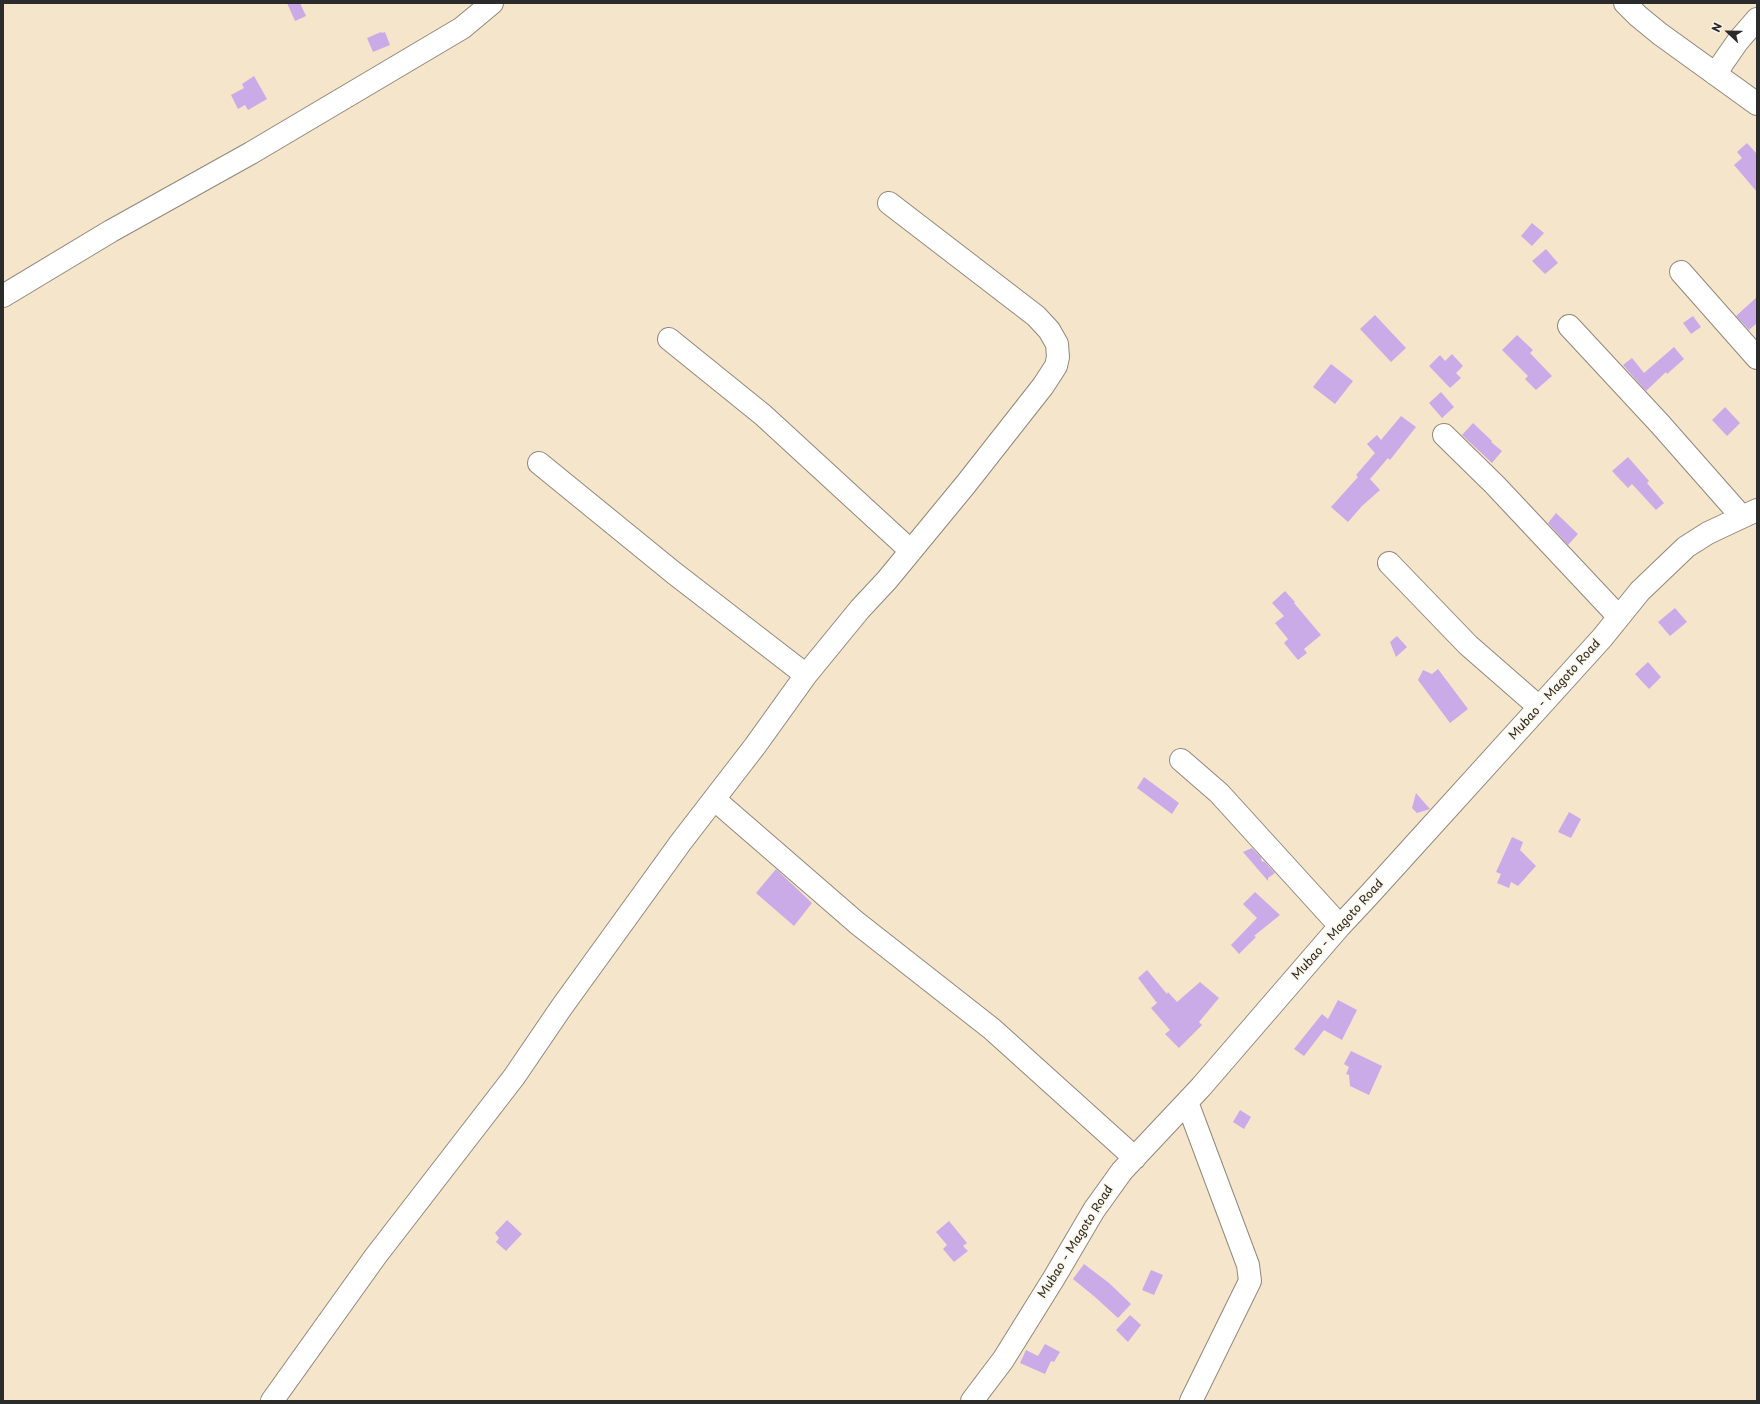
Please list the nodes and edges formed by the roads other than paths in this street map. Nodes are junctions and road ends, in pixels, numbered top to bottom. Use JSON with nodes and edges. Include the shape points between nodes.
{"nodes":[{"id":1,"x":492,"y":3,"type":"edge"},
{"id":2,"x":1625,"y":3,"type":"edge"},
{"id":3,"x":1757,"y":19,"type":"edge"},
{"id":4,"x":1715,"y":74,"type":"junction"},
{"id":5,"x":1757,"y":104,"type":"edge"},
{"id":6,"x":889,"y":203,"type":"dead end"},
{"id":7,"x":1681,"y":272,"type":"dead end"},
{"id":8,"x":3,"y":296,"type":"edge"},
{"id":9,"x":1569,"y":326,"type":"dead end"},
{"id":10,"x":669,"y":339,"type":"dead end"},
{"id":11,"x":1757,"y":358,"type":"edge"},
{"id":12,"x":1444,"y":435,"type":"dead end"},
{"id":13,"x":538,"y":463,"type":"dead end"},
{"id":14,"x":1750,"y":513,"type":"edge"},
{"id":15,"x":911,"y":551,"type":"junction"},
{"id":16,"x":1389,"y":563,"type":"dead end"},
{"id":17,"x":1619,"y":617,"type":"junction"},
{"id":18,"x":806,"y":675,"type":"junction"},
{"id":19,"x":1539,"y":707,"type":"junction"},
{"id":20,"x":1181,"y":760,"type":"dead end"},
{"id":21,"x":714,"y":799,"type":"junction"},
{"id":22,"x":1340,"y":926,"type":"junction"},
{"id":23,"x":1187,"y":1102,"type":"junction"},
{"id":24,"x":1135,"y":1158,"type":"junction"},
{"id":25,"x":272,"y":1401,"type":"edge"},
{"id":26,"x":972,"y":1401,"type":"edge"},
{"id":27,"x":1191,"y":1401,"type":"edge"}],
"edges":[{"from":1,"to":8,"type":"street","via":[[462,28]]},
{"from":2,"to":4,"type":"street","via":[[1660,34]]},
{"from":3,"to":4,"type":"street"},
{"from":4,"to":5,"type":"street"},
{"from":6,"to":15,"type":"street","via":[[1036,316],[1057,344],[1058,357],[1056,366],[1043,386]]},
{"from":7,"to":11,"type":"street"},
{"from":9,"to":14,"type":"street","via":[[1660,424]]},
{"from":10,"to":15,"type":"street","via":[[763,415]]},
{"from":12,"to":17,"type":"street","via":[[1495,485]]},
{"from":13,"to":18,"type":"street"},
{"from":14,"to":17,"type":"street","name":"Mubao - Magoto Road","via":[[1708,533],[1686,547],[1640,591]]},
{"from":15,"to":18,"type":"street"},
{"from":16,"to":19,"type":"street","via":[[1468,645]]},
{"from":17,"to":19,"type":"street","name":"Mubao - Magoto Road"},
{"from":18,"to":21,"type":"street"},
{"from":19,"to":22,"type":"street","name":"Mubao - Magoto Road"},
{"from":20,"to":22,"type":"street","via":[[1219,793]]},
{"from":21,"to":24,"type":"street","via":[[857,923],[992,1029]]},
{"from":21,"to":25,"type":"street","via":[[570,995],[514,1077],[379,1251]]},
{"from":22,"to":23,"type":"street","name":"Mubao - Magoto Road"},
{"from":23,"to":24,"type":"street","name":"Mubao - Magoto Road"},
{"from":23,"to":27,"type":"street","via":[[1248,1265],[1250,1281]]},
{"from":24,"to":26,"type":"street","name":"Mubao - Magoto Road","via":[[1122,1171],[1094,1210],[1003,1360]]}]}
